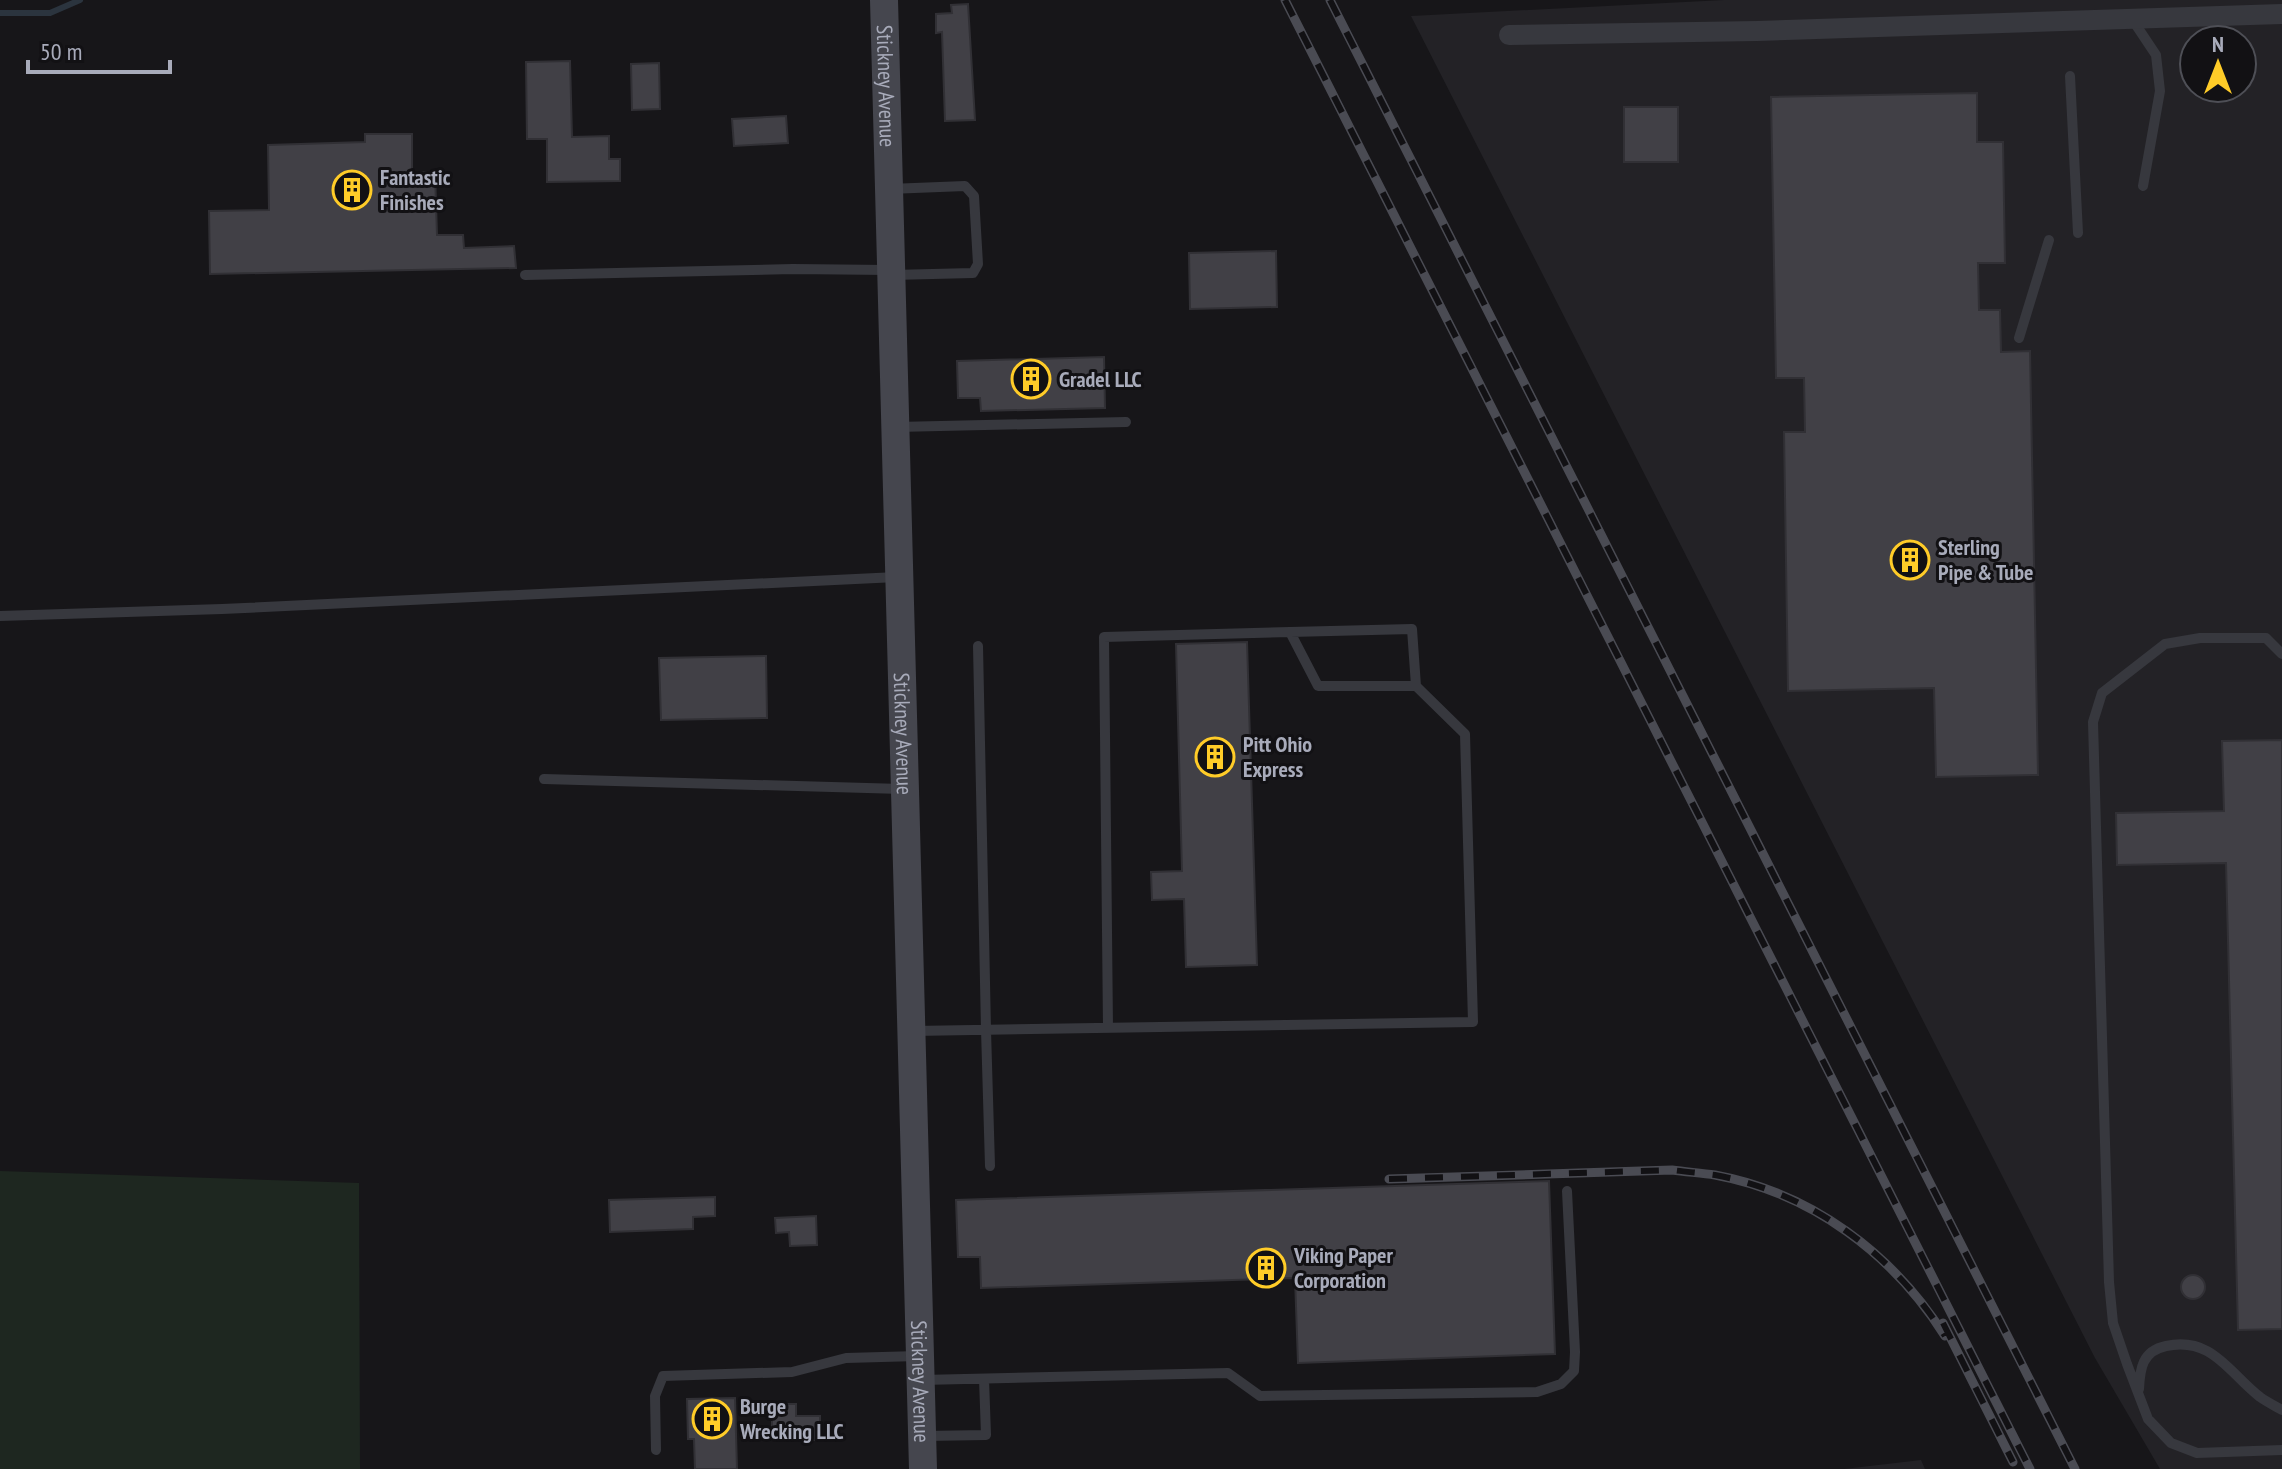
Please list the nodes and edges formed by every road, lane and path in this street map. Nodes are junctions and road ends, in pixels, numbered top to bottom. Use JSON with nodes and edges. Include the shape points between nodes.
{"nodes":[{"id":1,"x":884,"y":0,"type":"edge"},
{"id":2,"x":2282,"y":14,"type":"edge"},
{"id":3,"x":2132,"y":19,"type":"junction"},
{"id":4,"x":1509,"y":35,"type":"dead end"},
{"id":5,"x":2070,"y":76,"type":"dead end"},
{"id":6,"x":2143,"y":186,"type":"dead end"},
{"id":7,"x":888,"y":189,"type":"junction"},
{"id":8,"x":2078,"y":233,"type":"dead end"},
{"id":9,"x":2049,"y":240,"type":"dead end"},
{"id":10,"x":890,"y":273,"type":"junction"},
{"id":11,"x":525,"y":275,"type":"dead end"},
{"id":12,"x":2019,"y":338,"type":"dead end"},
{"id":13,"x":1126,"y":422,"type":"dead end"},
{"id":14,"x":894,"y":427,"type":"junction"},
{"id":15,"x":899,"y":577,"type":"junction"},
{"id":16,"x":0,"y":616,"type":"edge"},
{"id":17,"x":1290,"y":632,"type":"junction"},
{"id":18,"x":978,"y":646,"type":"dead end"},
{"id":19,"x":2282,"y":654,"type":"edge"},
{"id":20,"x":1416,"y":686,"type":"junction"},
{"id":21,"x":544,"y":779,"type":"dead end"},
{"id":22,"x":904,"y":789,"type":"junction"},
{"id":23,"x":1108,"y":1028,"type":"junction"},
{"id":24,"x":986,"y":1030,"type":"junction"},
{"id":25,"x":911,"y":1031,"type":"junction"},
{"id":26,"x":990,"y":1166,"type":"dead end"},
{"id":27,"x":1567,"y":1191,"type":"dead end"},
{"id":28,"x":920,"y":1368,"type":"junction"},
{"id":29,"x":984,"y":1379,"type":"junction"},
{"id":30,"x":2139,"y":1395,"type":"junction"},
{"id":31,"x":2282,"y":1410,"type":"edge"},
{"id":32,"x":922,"y":1436,"type":"junction"},
{"id":33,"x":656,"y":1450,"type":"dead end"},
{"id":34,"x":2282,"y":1450,"type":"edge"},
{"id":35,"x":923,"y":1469,"type":"edge"}],
"edges":[{"from":1,"to":7,"type":"street","name":"Stickney Avenue"},
{"from":2,"to":3,"type":"street"},
{"from":3,"to":4,"type":"street"},
{"from":3,"to":6,"type":"lane","via":[[2156,55],[2160,91]]},
{"from":5,"to":8,"type":"lane"},
{"from":7,"to":10,"type":"street","name":"Stickney Avenue"},
{"from":7,"to":10,"type":"lane","via":[[965,186],[974,196],[978,264],[973,273]]},
{"from":9,"to":12,"type":"lane"},
{"from":10,"to":11,"type":"lane","via":[[793,269]]},
{"from":10,"to":14,"type":"street","name":"Stickney Avenue"},
{"from":13,"to":14,"type":"lane"},
{"from":14,"to":15,"type":"street","name":"Stickney Avenue"},
{"from":15,"to":16,"type":"lane"},
{"from":15,"to":22,"type":"street","name":"Stickney Avenue"},
{"from":17,"to":20,"type":"lane","via":[[1318,686]]},
{"from":17,"to":20,"type":"lane","via":[[1412,629]]},
{"from":17,"to":23,"type":"lane","via":[[1104,637]]},
{"from":18,"to":24,"type":"lane"},
{"from":19,"to":30,"type":"lane","via":[[2266,638],[2165,644],[2102,693],[2093,722],[2109,1282],[2113,1323]]},
{"from":20,"to":23,"type":"lane","via":[[1465,734],[1473,1022]]},
{"from":21,"to":22,"type":"lane"},
{"from":22,"to":25,"type":"street","name":"Stickney Avenue"},
{"from":23,"to":24,"type":"lane"},
{"from":24,"to":25,"type":"lane"},
{"from":24,"to":26,"type":"lane"},
{"from":25,"to":28,"type":"street","name":"Stickney Avenue"},
{"from":27,"to":29,"type":"lane","via":[[1574,1371],[1561,1384],[1537,1392],[1260,1396],[1228,1373]]},
{"from":28,"to":29,"type":"lane"},
{"from":28,"to":32,"type":"street","name":"Stickney Avenue"},
{"from":28,"to":33,"type":"lane","via":[[846,1358],[792,1372],[663,1376],[655,1396]]},
{"from":29,"to":32,"type":"lane","via":[[986,1435]]},
{"from":30,"to":31,"type":"lane","via":[[2140,1367],[2147,1356],[2155,1349],[2184,1344],[2217,1357]]},
{"from":30,"to":34,"type":"lane","via":[[2148,1419],[2171,1443],[2197,1453]]},
{"from":32,"to":35,"type":"street","name":"Stickney Avenue"}]}
